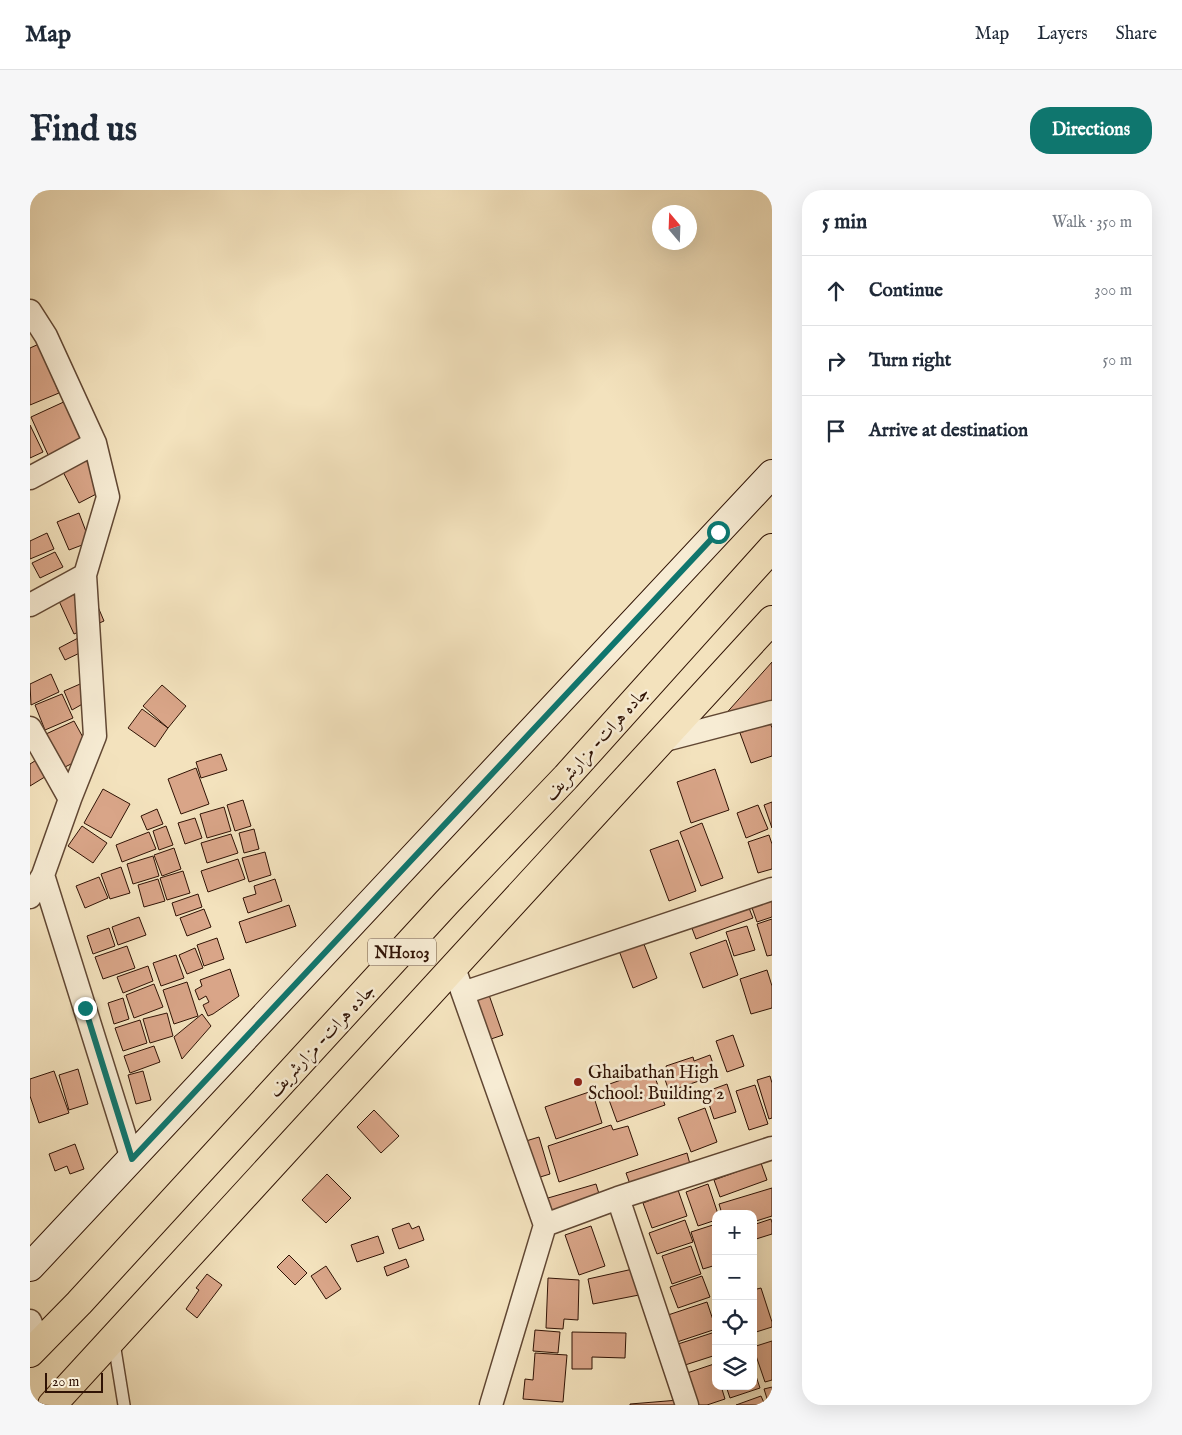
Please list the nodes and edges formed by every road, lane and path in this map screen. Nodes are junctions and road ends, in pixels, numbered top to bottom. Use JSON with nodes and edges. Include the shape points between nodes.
{"nodes":[{"id":1,"x":30,"y":311,"type":"edge"},
{"id":2,"x":38,"y":340,"type":"edge"},
{"id":3,"x":96,"y":443,"type":"junction"},
{"id":4,"x":772,"y":474,"type":"edge"},
{"id":5,"x":30,"y":478,"type":"edge"},
{"id":6,"x":772,"y":548,"type":"edge"},
{"id":7,"x":85,"y":575,"type":"junction"},
{"id":8,"x":30,"y":605,"type":"edge"},
{"id":9,"x":772,"y":620,"type":"edge"},
{"id":10,"x":772,"y":712,"type":"edge"},
{"id":11,"x":30,"y":728,"type":"edge"},
{"id":12,"x":661,"y":741,"type":"junction"},
{"id":13,"x":70,"y":800,"type":"junction"},
{"id":14,"x":43,"y":875,"type":"junction"},
{"id":15,"x":772,"y":889,"type":"edge"},
{"id":16,"x":30,"y":897,"type":"edge"},
{"id":17,"x":454,"y":968,"type":"junction"},
{"id":18,"x":463,"y":992,"type":"junction"},
{"id":19,"x":772,"y":1148,"type":"edge"},
{"id":20,"x":132,"y":1159,"type":"junction"},
{"id":21,"x":618,"y":1198,"type":"junction"},
{"id":22,"x":545,"y":1224,"type":"junction"},
{"id":23,"x":30,"y":1267,"type":"edge"},
{"id":24,"x":113,"y":1338,"type":"junction"},
{"id":25,"x":33,"y":1339,"type":"edge"},
{"id":26,"x":52,"y":1405,"type":"edge"},
{"id":27,"x":124,"y":1405,"type":"edge"},
{"id":28,"x":491,"y":1405,"type":"edge"},
{"id":29,"x":686,"y":1405,"type":"edge"}],
"edges":[{"from":1,"to":2,"type":"street"},
{"from":2,"to":3,"type":"street"},
{"from":3,"to":5,"type":"street"},
{"from":3,"to":7,"type":"street","via":[[108,497]]},
{"from":4,"to":20,"type":"street"},
{"from":6,"to":25,"type":"highway","name":"جاده هرات- مزارشریف","number":"NH0103","via":[[566,777],[79,1303]]},
{"from":7,"to":8,"type":"street"},
{"from":7,"to":13,"type":"street","via":[[95,736]]},
{"from":9,"to":12,"type":"highway"},
{"from":10,"to":12,"type":"street"},
{"from":11,"to":13,"type":"street"},
{"from":12,"to":17,"type":"highway"},
{"from":13,"to":14,"type":"street"},
{"from":14,"to":16,"type":"street"},
{"from":14,"to":20,"type":"street"},
{"from":15,"to":18,"type":"street"},
{"from":17,"to":18,"type":"street"},
{"from":17,"to":24,"type":"highway"},
{"from":18,"to":22,"type":"street"},
{"from":19,"to":21,"type":"street"},
{"from":20,"to":23,"type":"street"},
{"from":21,"to":22,"type":"street"},
{"from":21,"to":29,"type":"street"},
{"from":22,"to":28,"type":"street"},
{"from":24,"to":26,"type":"highway"},
{"from":24,"to":27,"type":"lane"}]}
